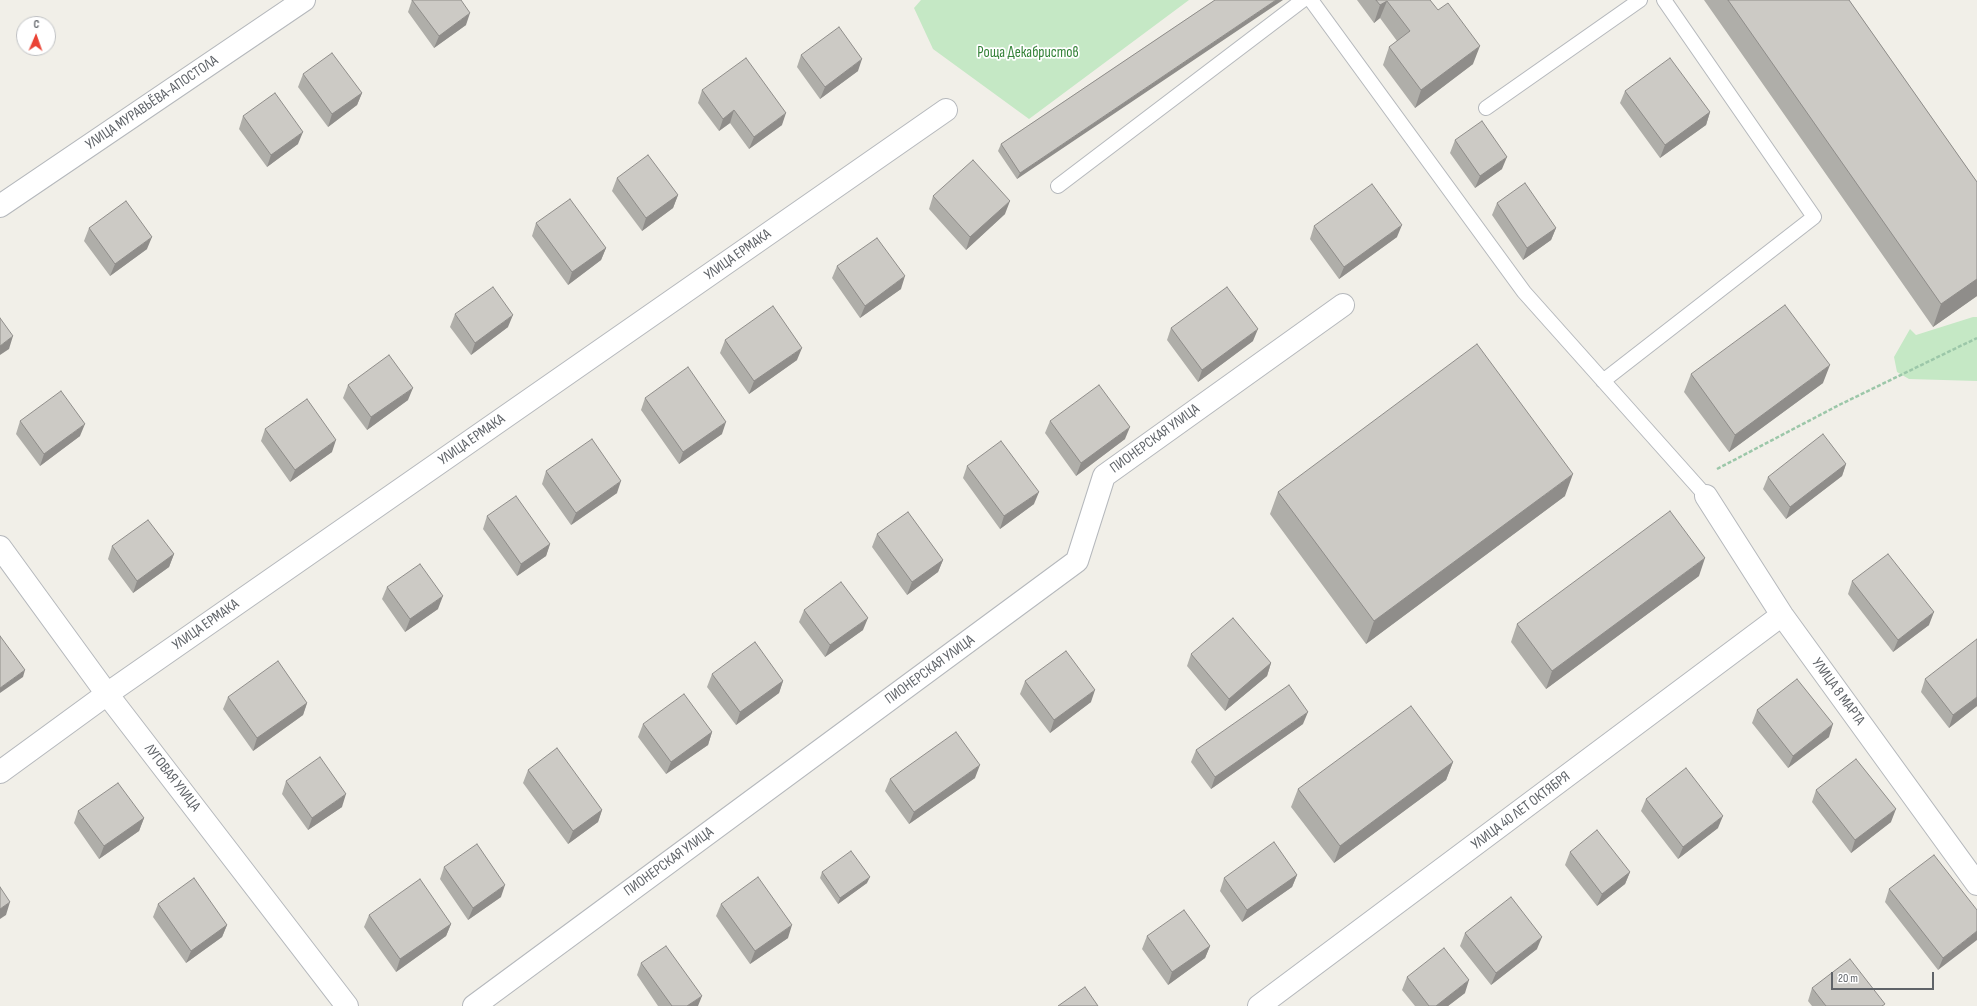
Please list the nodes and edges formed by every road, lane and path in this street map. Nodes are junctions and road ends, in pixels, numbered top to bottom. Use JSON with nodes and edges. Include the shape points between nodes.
{"nodes":[{"id":1,"x":304,"y":0,"type":"edge"},
{"id":2,"x":1303,"y":0,"type":"edge"},
{"id":3,"x":1311,"y":0,"type":"edge"},
{"id":4,"x":1640,"y":0,"type":"edge"},
{"id":5,"x":1664,"y":0,"type":"edge"},
{"id":6,"x":1486,"y":108,"type":"dead end"},
{"id":7,"x":946,"y":110,"type":"dead end"},
{"id":8,"x":1058,"y":186,"type":"dead end"},
{"id":9,"x":0,"y":206,"type":"edge"},
{"id":10,"x":1342,"y":305,"type":"dead end"},
{"id":11,"x":1977,"y":338,"type":"edge"},
{"id":12,"x":1603,"y":381,"type":"junction"},
{"id":13,"x":1700,"y":489,"type":"junction"},
{"id":14,"x":0,"y":548,"type":"edge"},
{"id":15,"x":1782,"y":616,"type":"junction"},
{"id":16,"x":107,"y":694,"type":"junction"},
{"id":17,"x":0,"y":772,"type":"edge"},
{"id":18,"x":1977,"y":884,"type":"edge"},
{"id":19,"x":347,"y":1006,"type":"edge"},
{"id":20,"x":474,"y":1006,"type":"edge"},
{"id":21,"x":1259,"y":1006,"type":"edge"}],
"edges":[{"from":1,"to":9,"type":"street","name":"УЛИЦА МУРАВЬЁВА-АПОСТОЛА"},
{"from":2,"to":8,"type":"lane"},
{"from":3,"to":12,"type":"lane","via":[[1524,292]]},
{"from":4,"to":6,"type":"lane"},
{"from":5,"to":12,"type":"lane","via":[[1814,217]]},
{"from":7,"to":16,"type":"street","name":"УЛИЦА ЕРМАКА"},
{"from":10,"to":20,"type":"street","name":"ПИОНЕРСКАЯ УЛИЦА","via":[[1104,476],[1077,562]]},
{"from":11,"to":13,"type":"path","via":[[1841,404]]},
{"from":12,"to":13,"type":"lane"},
{"from":13,"to":15,"type":"street","name":"УЛИЦА 8 МАРТА"},
{"from":14,"to":16,"type":"street","name":"ЛУГОВАЯ УЛИЦА"},
{"from":15,"to":18,"type":"street","name":"УЛИЦА 8 МАРТА"},
{"from":15,"to":21,"type":"street","name":"УЛИЦА 40 ЛЕТ ОКТЯБРЯ"},
{"from":16,"to":17,"type":"street","name":"УЛИЦА ЕРМАКА"},
{"from":16,"to":19,"type":"street","name":"ЛУГОВАЯ УЛИЦА"}]}
